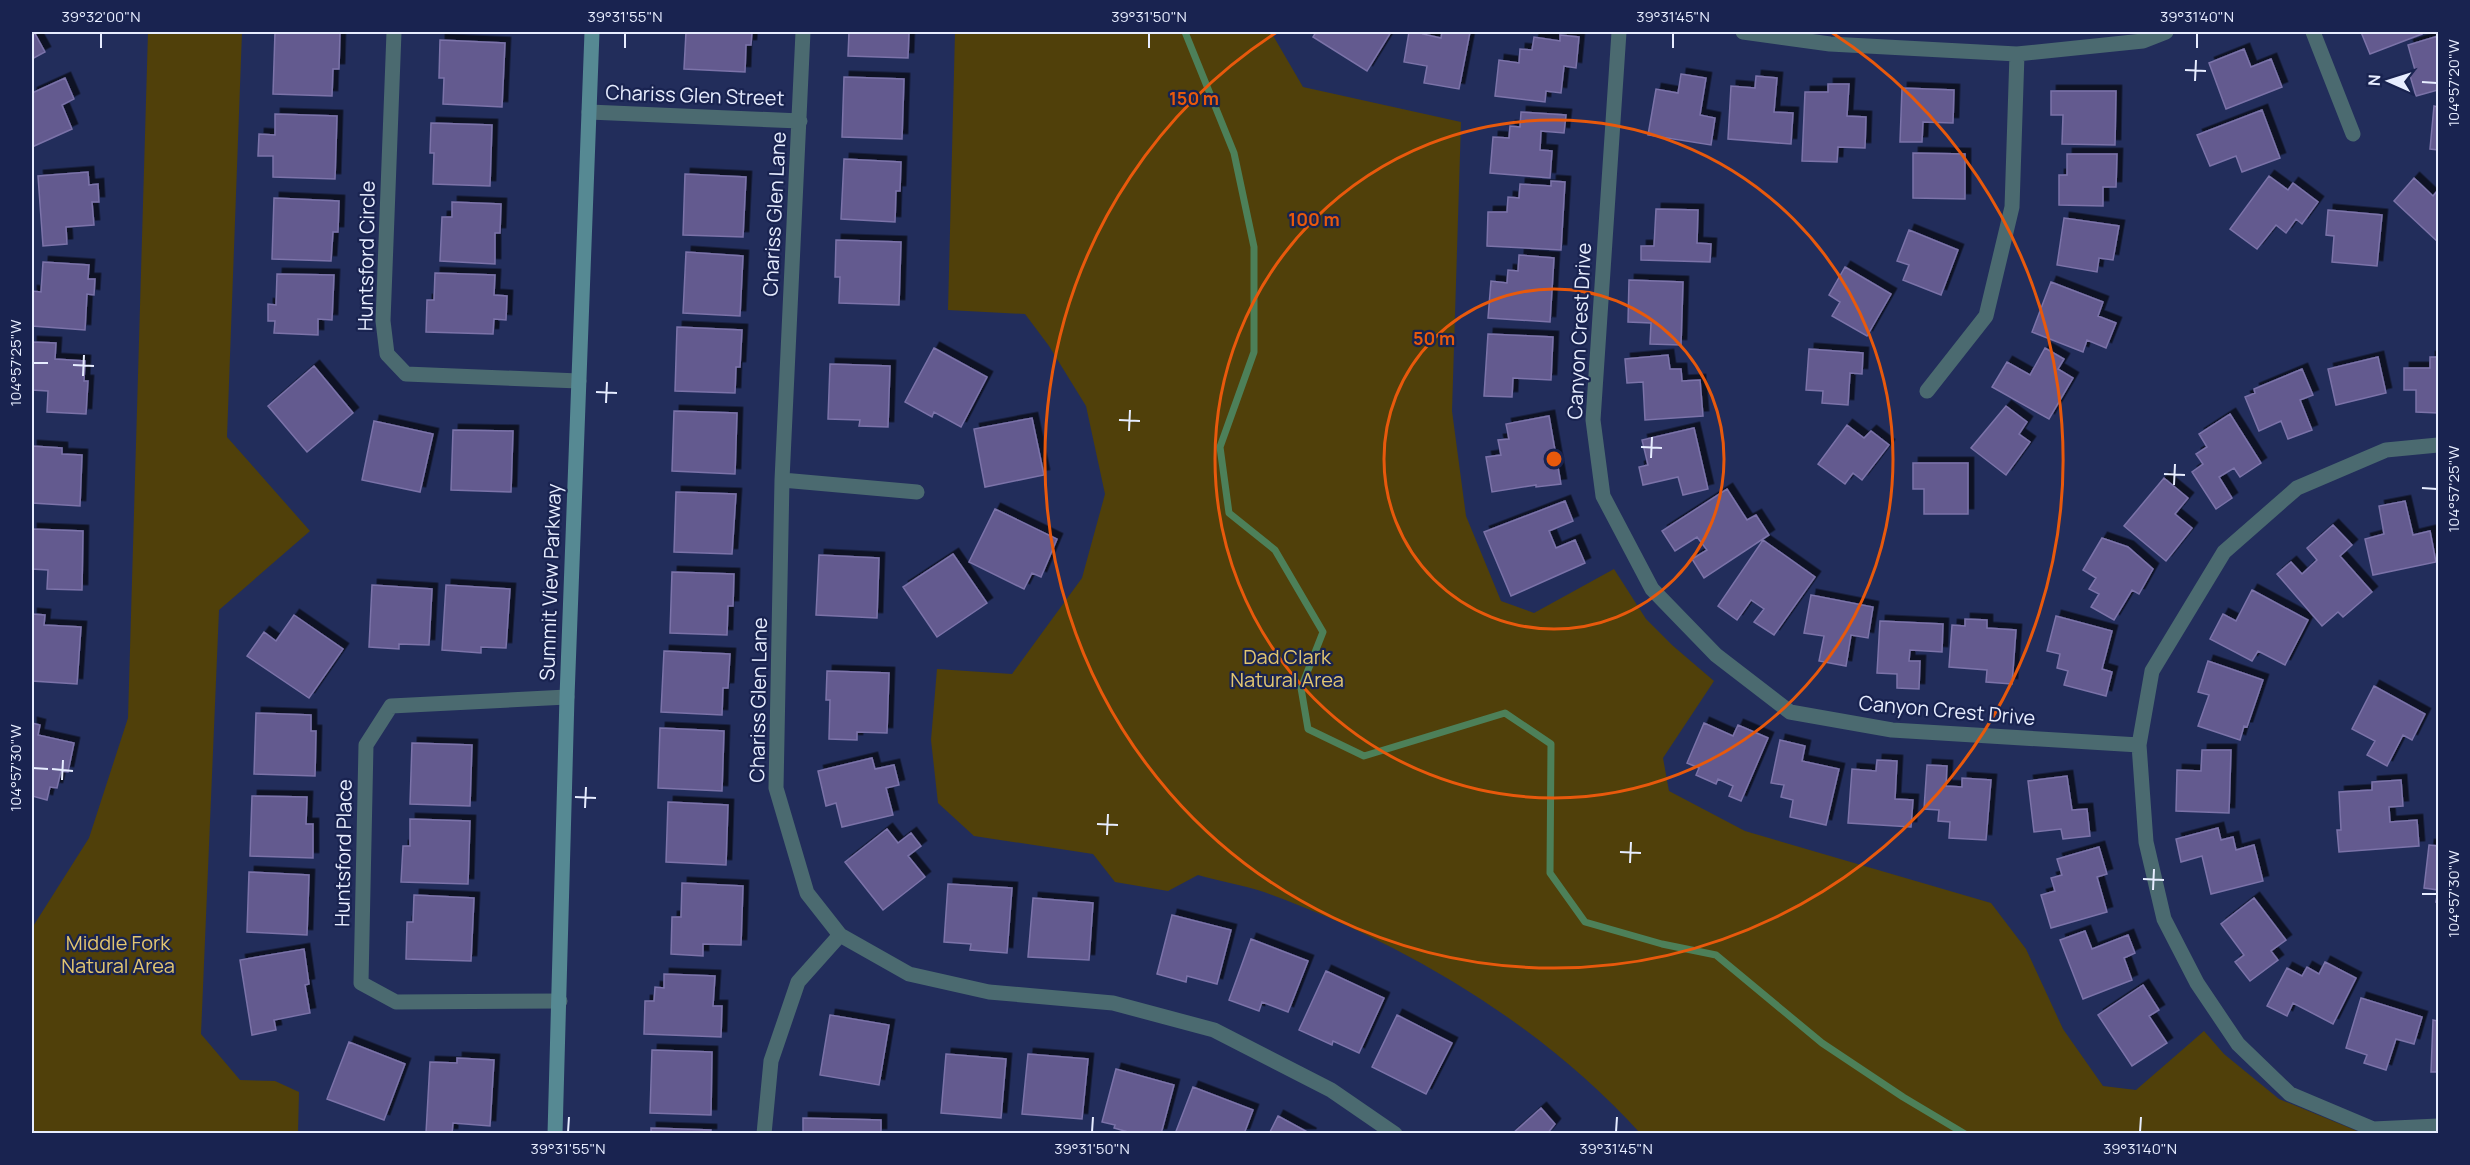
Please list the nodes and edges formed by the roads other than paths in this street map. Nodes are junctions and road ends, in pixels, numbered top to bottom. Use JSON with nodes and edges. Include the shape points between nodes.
{"nodes":[{"id":1,"x":394,"y":32,"type":"edge"},
{"id":2,"x":591,"y":32,"type":"edge"},
{"id":3,"x":803,"y":32,"type":"edge"},
{"id":4,"x":1619,"y":32,"type":"edge"},
{"id":5,"x":1743,"y":32,"type":"edge"},
{"id":6,"x":2166,"y":32,"type":"edge"},
{"id":7,"x":2313,"y":32,"type":"edge"},
{"id":8,"x":2017,"y":54,"type":"junction"},
{"id":9,"x":589,"y":112,"type":"junction"},
{"id":10,"x":800,"y":121,"type":"junction"},
{"id":11,"x":2353,"y":134,"type":"dead end"},
{"id":12,"x":579,"y":381,"type":"junction"},
{"id":13,"x":1927,"y":391,"type":"dead end"},
{"id":14,"x":2439,"y":445,"type":"edge"},
{"id":15,"x":782,"y":480,"type":"junction"},
{"id":16,"x":917,"y":492,"type":"dead end"},
{"id":17,"x":567,"y":697,"type":"junction"},
{"id":18,"x":2139,"y":745,"type":"junction"},
{"id":19,"x":840,"y":934,"type":"junction"},
{"id":20,"x":560,"y":1001,"type":"junction"},
{"id":21,"x":2439,"y":1126,"type":"edge"},
{"id":22,"x":555,"y":1134,"type":"edge"},
{"id":23,"x":764,"y":1134,"type":"edge"},
{"id":24,"x":1395,"y":1134,"type":"edge"}],
"edges":[{"from":1,"to":12,"type":"street","name":"Huntsford Circle","via":[[383,321],[387,354],[406,374]]},
{"from":2,"to":9,"type":"street","name":"Summit View Parkway"},
{"from":3,"to":10,"type":"street","name":"Chariss Glen Lane"},
{"from":4,"to":18,"type":"street","name":"Canyon Crest Drive","via":[[1593,420],[1603,496],[1652,589],[1716,655],[1791,712],[1892,730]]},
{"from":5,"to":8,"type":"street","via":[[1830,45]]},
{"from":6,"to":8,"type":"street","via":[[2143,41]]},
{"from":7,"to":11,"type":"street"},
{"from":8,"to":13,"type":"street","via":[[2012,207],[1986,316]]},
{"from":9,"to":10,"type":"street","name":"Chariss Glen Street"},
{"from":9,"to":12,"type":"street","name":"Summit View Parkway"},
{"from":10,"to":15,"type":"street","name":"Chariss Glen Lane"},
{"from":12,"to":17,"type":"street","name":"Summit View Parkway"},
{"from":14,"to":18,"type":"street","via":[[2386,450],[2297,488],[2224,552],[2152,671]]},
{"from":15,"to":16,"type":"street"},
{"from":15,"to":19,"type":"street","name":"Chariss Glen Lane","via":[[776,788],[807,893]]},
{"from":17,"to":20,"type":"street","name":"Summit View Parkway"},
{"from":17,"to":20,"type":"street","name":"Huntsford Place","via":[[391,706],[366,745],[362,982],[396,1002]]},
{"from":18,"to":21,"type":"street","via":[[2146,842],[2164,919],[2197,983],[2238,1044],[2290,1094],[2373,1129]]},
{"from":19,"to":23,"type":"street","via":[[798,982],[771,1061]]},
{"from":19,"to":24,"type":"street","name":"Chariss Glen Lane","via":[[909,974],[989,992],[1113,1003],[1214,1030],[1331,1090]]},
{"from":20,"to":22,"type":"street","name":"Summit View Parkway"}]}
